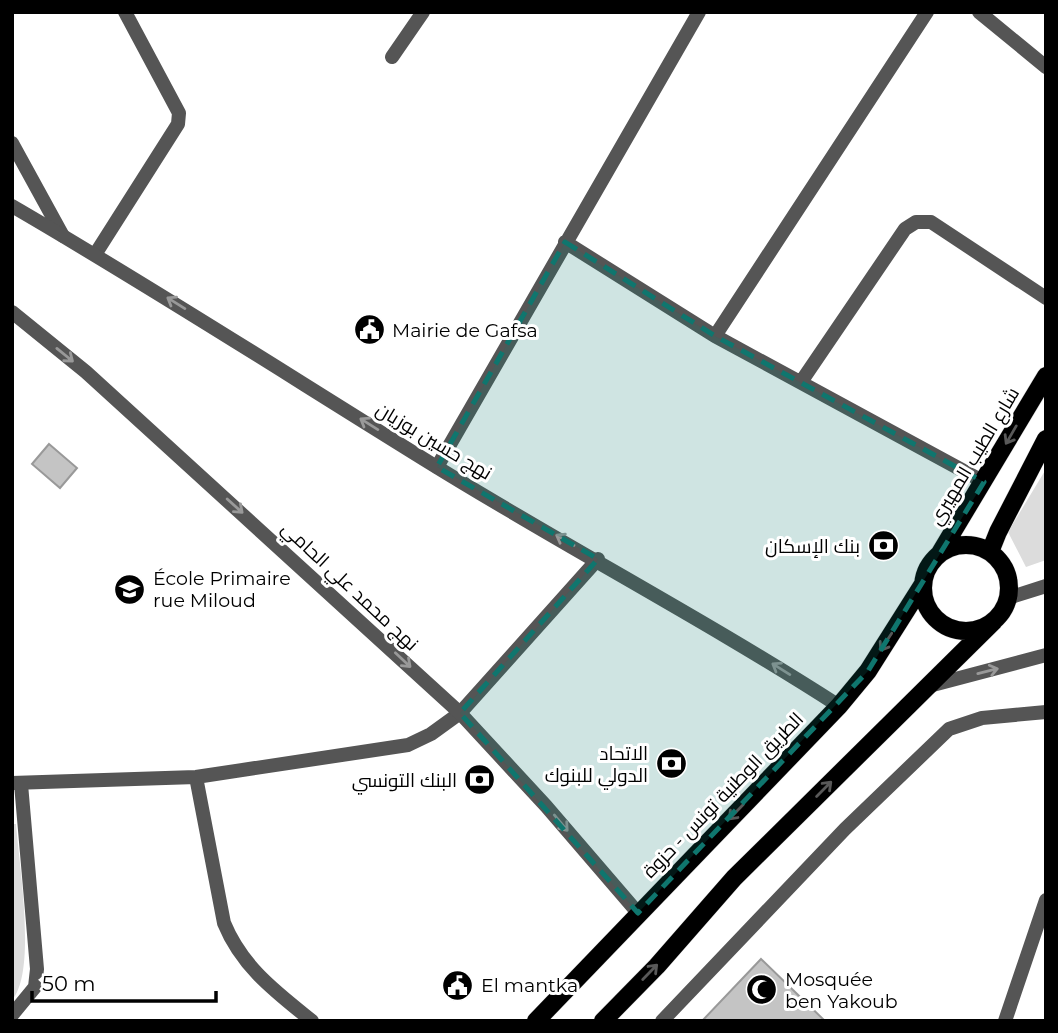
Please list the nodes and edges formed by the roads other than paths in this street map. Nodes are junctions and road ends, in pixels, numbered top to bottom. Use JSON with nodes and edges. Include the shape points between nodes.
{"nodes":[{"id":1,"x":125,"y":12,"type":"edge"},
{"id":2,"x":423,"y":12,"type":"edge"},
{"id":3,"x":699,"y":12,"type":"edge"},
{"id":4,"x":927,"y":12,"type":"edge"},
{"id":5,"x":979,"y":12,"type":"edge"},
{"id":6,"x":392,"y":57,"type":"dead end"},
{"id":7,"x":1046,"y":67,"type":"edge"},
{"id":8,"x":12,"y":143,"type":"edge"},
{"id":9,"x":12,"y":206,"type":"edge"},
{"id":10,"x":63,"y":236,"type":"junction"},
{"id":11,"x":565,"y":242,"type":"junction"},
{"id":12,"x":96,"y":253,"type":"junction"},
{"id":13,"x":1046,"y":298,"type":"edge"},
{"id":14,"x":12,"y":312,"type":"edge"},
{"id":15,"x":715,"y":336,"type":"junction"},
{"id":16,"x":1046,"y":376,"type":"edge"},
{"id":17,"x":802,"y":382,"type":"junction"},
{"id":18,"x":1046,"y":439,"type":"edge"},
{"id":19,"x":437,"y":467,"type":"junction"},
{"id":20,"x":984,"y":482,"type":"junction"},
{"id":21,"x":990,"y":552,"type":"junction"},
{"id":22,"x":938,"y":555,"type":"junction"},
{"id":23,"x":598,"y":559,"type":"junction"},
{"id":24,"x":923,"y":584,"type":"junction"},
{"id":25,"x":1046,"y":586,"type":"edge"},
{"id":26,"x":1008,"y":598,"type":"junction"},
{"id":27,"x":994,"y":621,"type":"junction"},
{"id":28,"x":1046,"y":655,"type":"edge"},
{"id":29,"x":929,"y":686,"type":"junction"},
{"id":30,"x":839,"y":706,"type":"junction"},
{"id":31,"x":1046,"y":712,"type":"edge"},
{"id":32,"x":460,"y":713,"type":"junction"},
{"id":33,"x":196,"y":778,"type":"junction"},
{"id":34,"x":17,"y":783,"type":"edge"},
{"id":35,"x":1046,"y":900,"type":"edge"},
{"id":36,"x":638,"y":914,"type":"junction"},
{"id":37,"x":12,"y":1015,"type":"edge"},
{"id":38,"x":312,"y":1021,"type":"edge"},
{"id":39,"x":536,"y":1021,"type":"edge"},
{"id":40,"x":603,"y":1021,"type":"edge"},
{"id":41,"x":662,"y":1021,"type":"edge"},
{"id":42,"x":1005,"y":1021,"type":"edge"}],
"edges":[{"from":1,"to":12,"type":"street","via":[[179,113],[178,124]]},
{"from":2,"to":6,"type":"street"},
{"from":3,"to":11,"type":"street"},
{"from":4,"to":15,"type":"street"},
{"from":5,"to":7,"type":"street"},
{"from":8,"to":10,"type":"street"},
{"from":9,"to":10,"type":"street","name":"نهج حسين بوزيان"},
{"from":10,"to":12,"type":"street","name":"نهج حسين بوزيان"},
{"from":11,"to":15,"type":"street"},
{"from":11,"to":19,"type":"street"},
{"from":19,"to":12,"type":"street","name":"نهج حسين بوزيان","one_way":true},
{"from":13,"to":17,"type":"street","via":[[931,222],[916,222],[905,229]]},
{"from":14,"to":32,"type":"street","name":"نهج محمد علي الحامي","one_way":true,"via":[[96,381]]},
{"from":15,"to":17,"type":"street"},
{"from":16,"to":20,"type":"main road","name":"شارع الطيب المهيري","one_way":true},
{"from":17,"to":20,"type":"street"},
{"from":18,"to":21,"type":"main road"},
{"from":23,"to":19,"type":"street","name":"نهج حسين بوزيان","one_way":true},
{"from":20,"to":22,"type":"main road","name":"شارع الطيب المهيري"},
{"from":21,"to":22,"type":"main road","via":[[964,545]]},
{"from":21,"to":26,"type":"main road","via":[[1008,578]]},
{"from":22,"to":24,"type":"main road"},
{"from":30,"to":23,"type":"street","name":"نهج حسين بوزيان","one_way":true},
{"from":23,"to":32,"type":"street"},
{"from":24,"to":27,"type":"main road","via":[[929,609],[946,626],[971,631]]},
{"from":24,"to":30,"type":"main road","name":"الطريق الوطنية تونس - حزوة","one_way":true},
{"from":25,"to":26,"type":"street"},
{"from":26,"to":27,"type":"main road"},
{"from":27,"to":29,"type":"main road"},
{"from":29,"to":28,"type":"street","one_way":true},
{"from":40,"to":29,"type":"main road","one_way":true,"via":[[734,878]]},
{"from":30,"to":36,"type":"main road","name":"الطريق الوطنية تونس - حزوة","one_way":true},
{"from":31,"to":41,"type":"street","via":[[982,718],[949,729],[845,829]]},
{"from":32,"to":33,"type":"street","via":[[408,746]]},
{"from":32,"to":36,"type":"street","name":"نهج محمد علي الحامي","one_way":true},
{"from":33,"to":34,"type":"street"},
{"from":33,"to":38,"type":"street","via":[[231,940],[259,978]]},
{"from":34,"to":37,"type":"street","via":[[37,969],[35,987]]},
{"from":35,"to":42,"type":"street"},
{"from":36,"to":39,"type":"main road","name":"الطريق الوطنية تونس - حزوة"}]}
